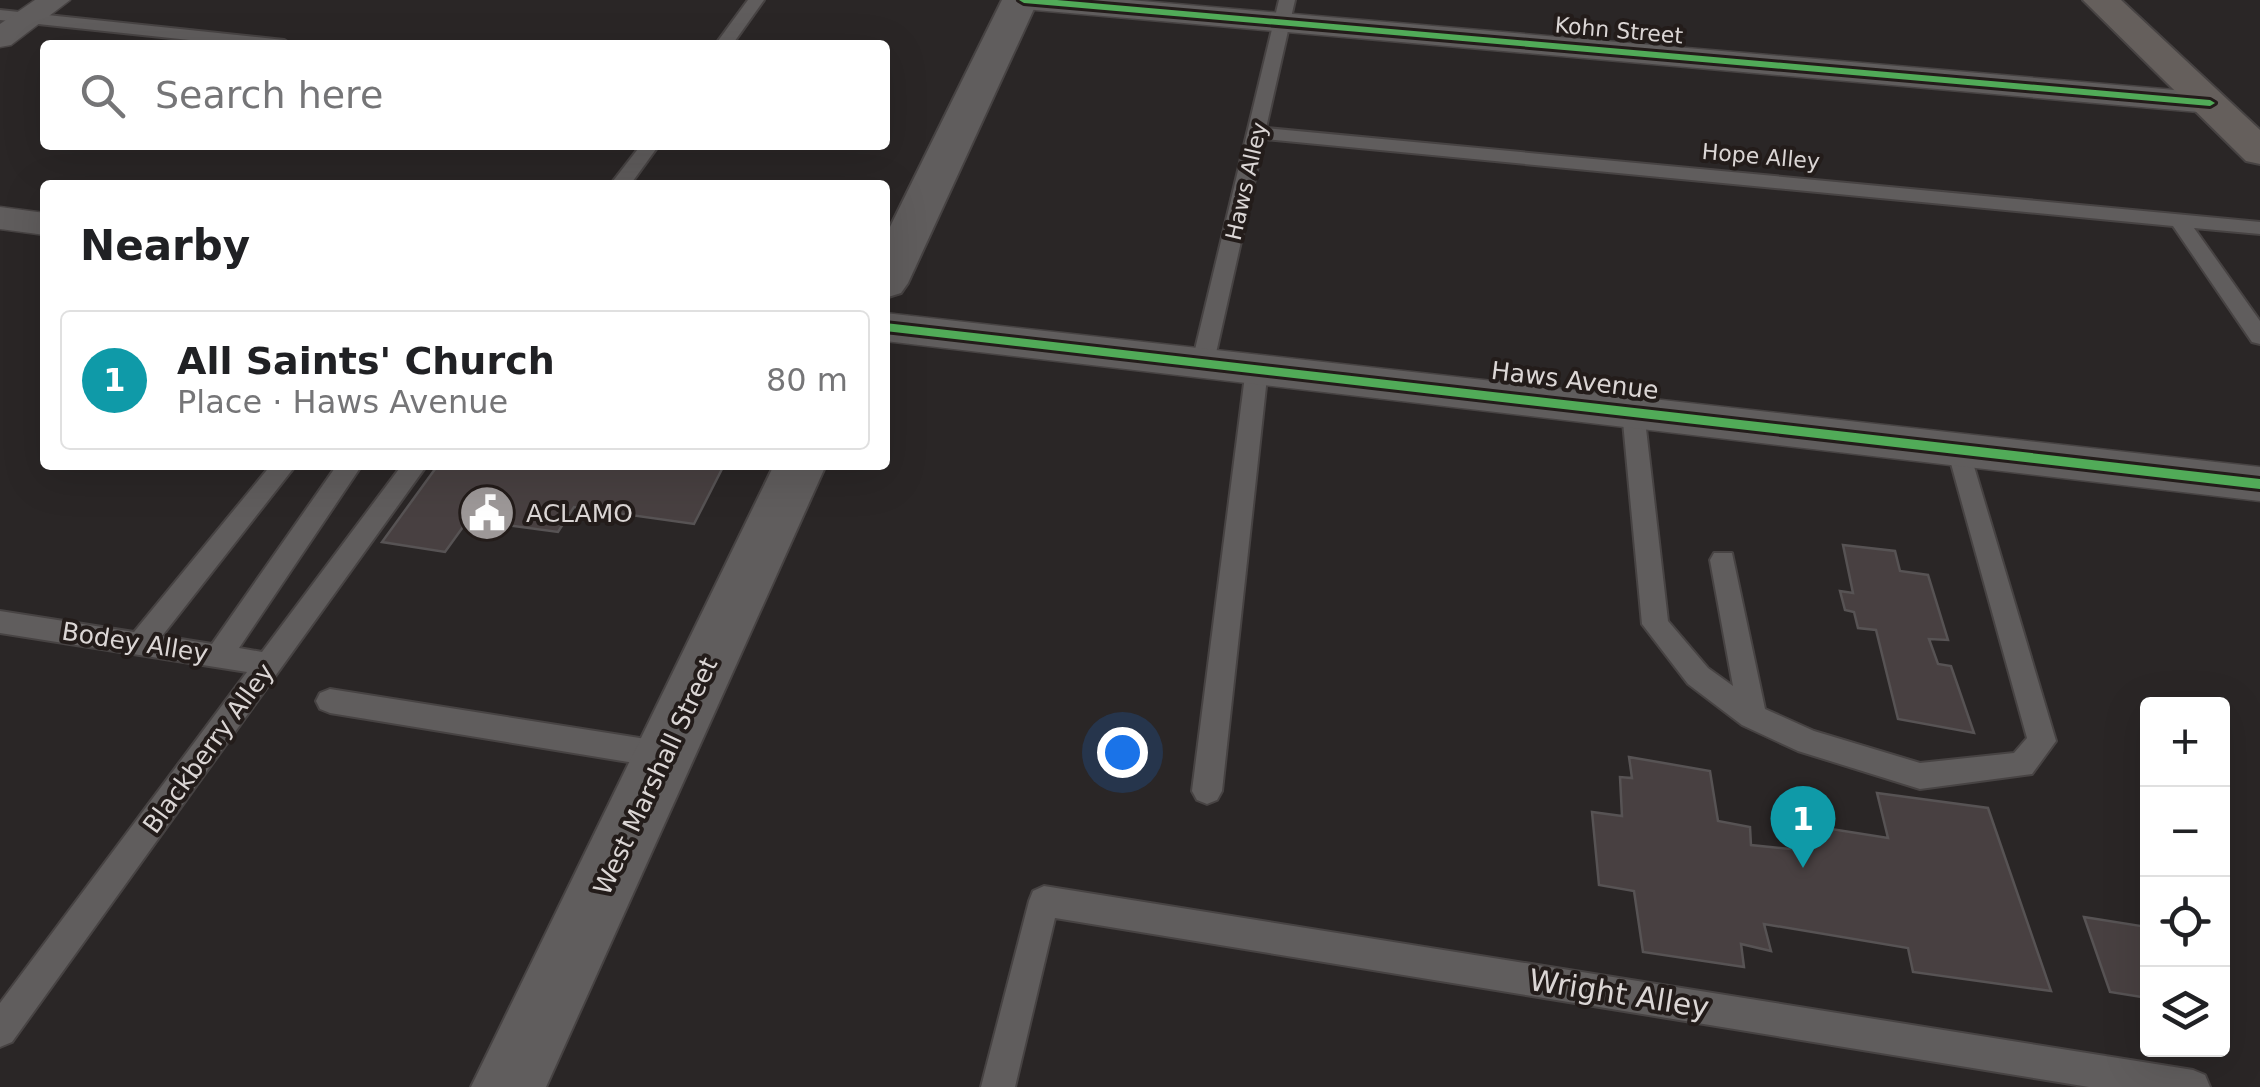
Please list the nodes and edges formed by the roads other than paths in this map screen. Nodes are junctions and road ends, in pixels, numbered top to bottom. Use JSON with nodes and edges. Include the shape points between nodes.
{"nodes":[{"id":1,"x":756,"y":0,"type":"edge"},
{"id":2,"x":1022,"y":0,"type":"edge"},
{"id":3,"x":2101,"y":0,"type":"edge"},
{"id":4,"x":28,"y":11,"type":"edge"},
{"id":5,"x":1285,"y":12,"type":"edge"},
{"id":6,"x":0,"y":38,"type":"edge"},
{"id":7,"x":246,"y":40,"type":"edge"},
{"id":8,"x":727,"y":40,"type":"edge"},
{"id":9,"x":2210,"y":104,"type":"junction"},
{"id":10,"x":1258,"y":134,"type":"junction"},
{"id":11,"x":646,"y":150,"type":"edge"},
{"id":12,"x":2260,"y":152,"type":"edge"},
{"id":13,"x":624,"y":180,"type":"edge"},
{"id":14,"x":0,"y":218,"type":"edge"},
{"id":15,"x":2179,"y":220,"type":"junction"},
{"id":16,"x":40,"y":223,"type":"edge"},
{"id":17,"x":2257,"y":231,"type":"edge"},
{"id":18,"x":890,"y":273,"type":"edge"},
{"id":19,"x":890,"y":328,"type":"edge"},
{"id":20,"x":2260,"y":337,"type":"edge"},
{"id":21,"x":1203,"y":362,"type":"junction"},
{"id":22,"x":1257,"y":368,"type":"junction"},
{"id":23,"x":1633,"y":411,"type":"junction"},
{"id":24,"x":1959,"y":449,"type":"junction"},
{"id":25,"x":280,"y":470,"type":"edge"},
{"id":26,"x":347,"y":470,"type":"edge"},
{"id":27,"x":411,"y":470,"type":"edge"},
{"id":28,"x":798,"y":470,"type":"edge"},
{"id":29,"x":2260,"y":484,"type":"edge"},
{"id":30,"x":1723,"y":560,"type":"dead end"},
{"id":31,"x":0,"y":622,"type":"edge"},
{"id":32,"x":142,"y":642,"type":"junction"},
{"id":33,"x":219,"y":655,"type":"junction"},
{"id":34,"x":270,"y":664,"type":"junction"},
{"id":35,"x":330,"y":701,"type":"dead end"},
{"id":36,"x":1752,"y":716,"type":"junction"},
{"id":37,"x":665,"y":755,"type":"junction"},
{"id":38,"x":1207,"y":791,"type":"dead end"},
{"id":39,"x":0,"y":1030,"type":"edge"},
{"id":40,"x":508,"y":1087,"type":"edge"},
{"id":41,"x":998,"y":1087,"type":"edge"},
{"id":42,"x":2193,"y":1087,"type":"edge"}],
"edges":[{"from":1,"to":8,"type":"lane"},
{"from":2,"to":5,"type":"street","name":"Kohn Street"},
{"from":2,"to":18,"type":"street"},
{"from":3,"to":9,"type":"main road"},
{"from":4,"to":6,"type":"street"},
{"from":4,"to":7,"type":"lane"},
{"from":5,"to":9,"type":"street","name":"Kohn Street"},
{"from":5,"to":10,"type":"lane","name":"Haws Alley"},
{"from":9,"to":12,"type":"main road"},
{"from":10,"to":15,"type":"lane","name":"Hope Alley"},
{"from":10,"to":21,"type":"lane","name":"Haws Alley"},
{"from":11,"to":13,"type":"lane"},
{"from":14,"to":16,"type":"street"},
{"from":15,"to":17,"type":"lane","name":"Hope Alley"},
{"from":15,"to":20,"type":"lane"},
{"from":19,"to":21,"type":"street","name":"Haws Avenue"},
{"from":21,"to":22,"type":"street","name":"Haws Avenue"},
{"from":22,"to":23,"type":"street","name":"Haws Avenue"},
{"from":22,"to":38,"type":"lane"},
{"from":23,"to":24,"type":"street","name":"Haws Avenue"},
{"from":23,"to":36,"type":"lane","via":[[1655,624],[1698,676]]},
{"from":24,"to":29,"type":"street","name":"Haws Avenue"},
{"from":24,"to":36,"type":"lane","via":[[2042,741],[2022,766],[1920,776],[1808,742]]},
{"from":25,"to":32,"type":"lane"},
{"from":26,"to":33,"type":"lane"},
{"from":27,"to":34,"type":"lane","name":"Blackberry Alley"},
{"from":28,"to":37,"type":"street","name":"West Marshall Street"},
{"from":30,"to":36,"type":"lane"},
{"from":31,"to":32,"type":"lane","name":"Bodey Alley"},
{"from":32,"to":33,"type":"lane","name":"Bodey Alley"},
{"from":33,"to":34,"type":"lane","name":"Bodey Alley"},
{"from":34,"to":39,"type":"lane","name":"Blackberry Alley"},
{"from":35,"to":37,"type":"lane"},
{"from":37,"to":40,"type":"street","name":"West Marshall Street"},
{"from":41,"to":42,"type":"lane","name":"Wright Alley","via":[[1044,900]]}]}
